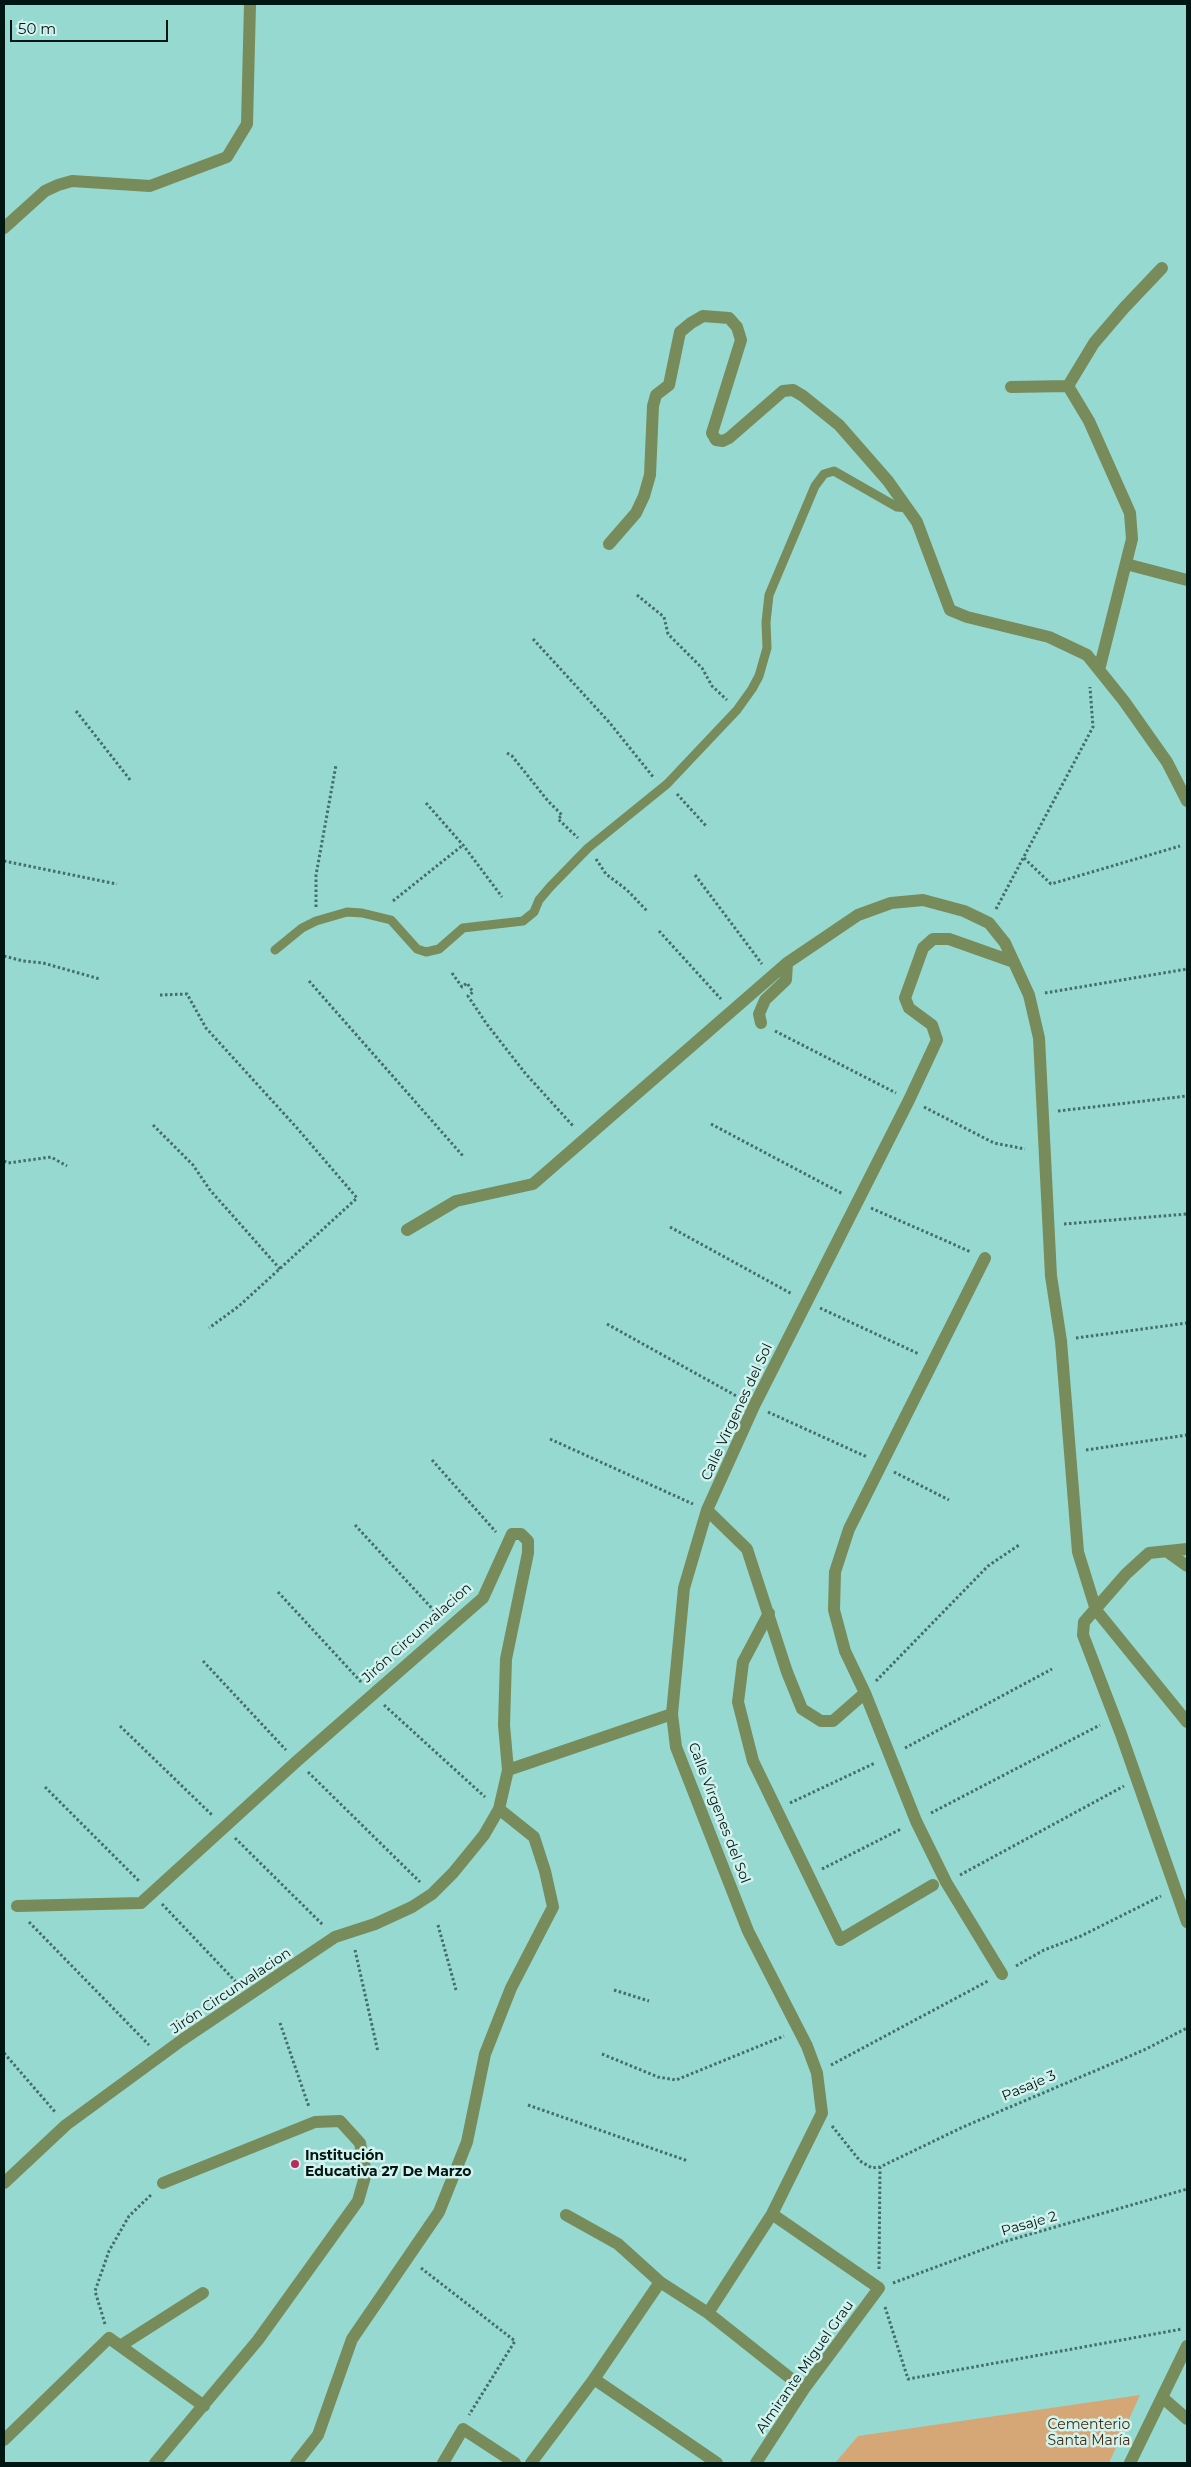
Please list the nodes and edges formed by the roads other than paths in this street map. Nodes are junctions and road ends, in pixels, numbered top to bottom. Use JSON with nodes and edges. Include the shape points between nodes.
{"nodes":[{"id":1,"x":250,"y":4,"type":"edge"},
{"id":2,"x":4,"y":228,"type":"edge"},
{"id":3,"x":1162,"y":268,"type":"dead end"},
{"id":4,"x":1068,"y":386,"type":"junction"},
{"id":5,"x":1012,"y":387,"type":"dead end"},
{"id":6,"x":907,"y":508,"type":"junction"},
{"id":7,"x":609,"y":544,"type":"dead end"},
{"id":8,"x":1126,"y":564,"type":"junction"},
{"id":9,"x":1187,"y":580,"type":"edge"},
{"id":10,"x":1094,"y":674,"type":"junction"},
{"id":11,"x":1187,"y":801,"type":"edge"},
{"id":12,"x":275,"y":950,"type":"dead end"},
{"id":13,"x":1014,"y":962,"type":"junction"},
{"id":14,"x":787,"y":963,"type":"junction"},
{"id":15,"x":761,"y":1024,"type":"road end"},
{"id":16,"x":407,"y":1230,"type":"dead end"},
{"id":17,"x":984,"y":1258,"type":"dead end"},
{"id":18,"x":707,"y":1510,"type":"junction"},
{"id":19,"x":1187,"y":1549,"type":"edge"},
{"id":20,"x":1169,"y":1553,"type":"junction"},
{"id":21,"x":1187,"y":1566,"type":"edge"},
{"id":22,"x":1096,"y":1610,"type":"junction"},
{"id":23,"x":768,"y":1613,"type":"junction"},
{"id":24,"x":865,"y":1693,"type":"junction"},
{"id":25,"x":672,"y":1714,"type":"junction"},
{"id":26,"x":1187,"y":1722,"type":"edge"},
{"id":27,"x":508,"y":1770,"type":"junction"},
{"id":28,"x":499,"y":1809,"type":"junction"},
{"id":29,"x":933,"y":1885,"type":"dead end"},
{"id":30,"x":17,"y":1906,"type":"dead end"},
{"id":31,"x":1187,"y":1922,"type":"edge"},
{"id":32,"x":1002,"y":1974,"type":"dead end"},
{"id":33,"x":163,"y":2182,"type":"road end"},
{"id":34,"x":4,"y":2183,"type":"edge"},
{"id":35,"x":772,"y":2214,"type":"junction"},
{"id":36,"x":566,"y":2215,"type":"dead end"},
{"id":37,"x":660,"y":2282,"type":"junction"},
{"id":38,"x":203,"y":2293,"type":"dead end"},
{"id":39,"x":708,"y":2313,"type":"junction"},
{"id":40,"x":114,"y":2342,"type":"junction"},
{"id":41,"x":1187,"y":2346,"type":"edge"},
{"id":42,"x":594,"y":2379,"type":"junction"},
{"id":43,"x":804,"y":2389,"type":"junction"},
{"id":44,"x":1163,"y":2398,"type":"junction"},
{"id":45,"x":204,"y":2406,"type":"junction"},
{"id":46,"x":1187,"y":2419,"type":"edge"},
{"id":47,"x":4,"y":2440,"type":"edge"},
{"id":48,"x":155,"y":2463,"type":"edge"},
{"id":49,"x":296,"y":2463,"type":"edge"},
{"id":50,"x":442,"y":2463,"type":"edge"},
{"id":51,"x":515,"y":2463,"type":"edge"},
{"id":52,"x":531,"y":2463,"type":"edge"},
{"id":53,"x":717,"y":2463,"type":"edge"},
{"id":54,"x":756,"y":2463,"type":"edge"},
{"id":55,"x":1130,"y":2463,"type":"edge"}],
"edges":[{"from":1,"to":2,"type":"street","via":[[247,124],[227,157],[150,186],[72,181],[58,185],[45,191]]},
{"from":3,"to":4,"type":"street","via":[[1094,343]]},
{"from":4,"to":5,"type":"street"},
{"from":4,"to":8,"type":"street","via":[[1089,421],[1130,513],[1132,539]]},
{"from":6,"to":7,"type":"street","via":[[839,425],[793,390],[783,391],[729,438],[716,440],[712,433],[741,340],[737,327],[729,318],[703,316],[680,332],[669,385],[656,395],[653,406],[650,475],[644,496],[636,513]]},
{"from":6,"to":10,"type":"street","via":[[917,522],[950,610],[966,617],[1049,637],[1087,655]]},
{"from":6,"to":12,"type":"lane","via":[[897,507],[834,471],[818,480],[769,595],[767,648],[759,676],[737,710],[664,786],[588,848],[550,886],[534,912],[523,921],[463,928],[439,949],[426,952],[417,949],[391,920],[348,912],[316,920]]},
{"from":8,"to":9,"type":"street"},
{"from":8,"to":10,"type":"street"},
{"from":10,"to":11,"type":"street","via":[[1167,762]]},
{"from":13,"to":14,"type":"street","via":[[1005,942],[989,923],[964,911],[922,900],[891,903],[858,916]]},
{"from":13,"to":18,"type":"street","name":"Calle Virgenes del Sol","via":[[949,939],[933,939],[923,948],[905,998],[909,1008],[932,1025],[937,1040],[754,1406]]},
{"from":13,"to":22,"type":"street","via":[[1029,996],[1039,1038],[1051,1276],[1061,1341],[1078,1552]]},
{"from":14,"to":15,"type":"street","via":[[786,980],[765,1000],[759,1014]]},
{"from":14,"to":16,"type":"street","via":[[533,1184],[456,1201]]},
{"from":17,"to":24,"type":"street","via":[[849,1529],[835,1572],[834,1610],[845,1651]]},
{"from":18,"to":23,"type":"street","via":[[748,1549]]},
{"from":18,"to":25,"type":"street","name":"Calle Virgenes del Sol","via":[[684,1588]]},
{"from":19,"to":20,"type":"street"},
{"from":20,"to":21,"type":"street"},
{"from":20,"to":22,"type":"street","via":[[1149,1554],[1126,1574]]},
{"from":22,"to":26,"type":"street"},
{"from":22,"to":31,"type":"street","via":[[1084,1622],[1083,1636]]},
{"from":23,"to":24,"type":"street","via":[[802,1709],[821,1721],[833,1721]]},
{"from":23,"to":29,"type":"street","via":[[743,1662],[738,1702],[753,1761],[840,1940]]},
{"from":24,"to":32,"type":"street","via":[[916,1821],[946,1882]]},
{"from":25,"to":27,"type":"street"},
{"from":25,"to":35,"type":"street","name":"Calle Virgenes del Sol","via":[[676,1747],[748,1930],[817,2073],[822,2113]]},
{"from":27,"to":28,"type":"street","name":"Jirón Circunvalacion"},
{"from":27,"to":30,"type":"street","name":"Jirón Circunvalacion","via":[[504,1725],[506,1658],[528,1553],[528,1541],[521,1534],[512,1534],[506,1543],[483,1598],[141,1903]]},
{"from":28,"to":34,"type":"street","name":"Jirón Circunvalacion","via":[[478,1843],[432,1894],[376,1924],[335,1937],[160,2056],[66,2125]]},
{"from":28,"to":49,"type":"street","via":[[534,1837],[552,1906],[511,1988],[486,2054],[467,2142],[438,2212],[352,2339],[318,2435]]},
{"from":33,"to":45,"type":"street","via":[[315,2122],[340,2121],[360,2143],[366,2173],[358,2201],[258,2340]]},
{"from":35,"to":39,"type":"street"},
{"from":35,"to":43,"type":"street","name":"Almirante Miguel Grau","via":[[879,2288]]},
{"from":36,"to":37,"type":"street","via":[[618,2244]]},
{"from":37,"to":39,"type":"street"},
{"from":37,"to":42,"type":"street"},
{"from":38,"to":40,"type":"street"},
{"from":39,"to":43,"type":"street"},
{"from":40,"to":45,"type":"street"},
{"from":40,"to":47,"type":"street"},
{"from":41,"to":44,"type":"street"},
{"from":42,"to":52,"type":"street"},
{"from":42,"to":53,"type":"street"},
{"from":43,"to":54,"type":"street","name":"Almirante Miguel Grau"},
{"from":44,"to":46,"type":"street"},
{"from":44,"to":55,"type":"street"},
{"from":45,"to":48,"type":"street"},
{"from":50,"to":51,"type":"street","via":[[463,2430]]}]}
